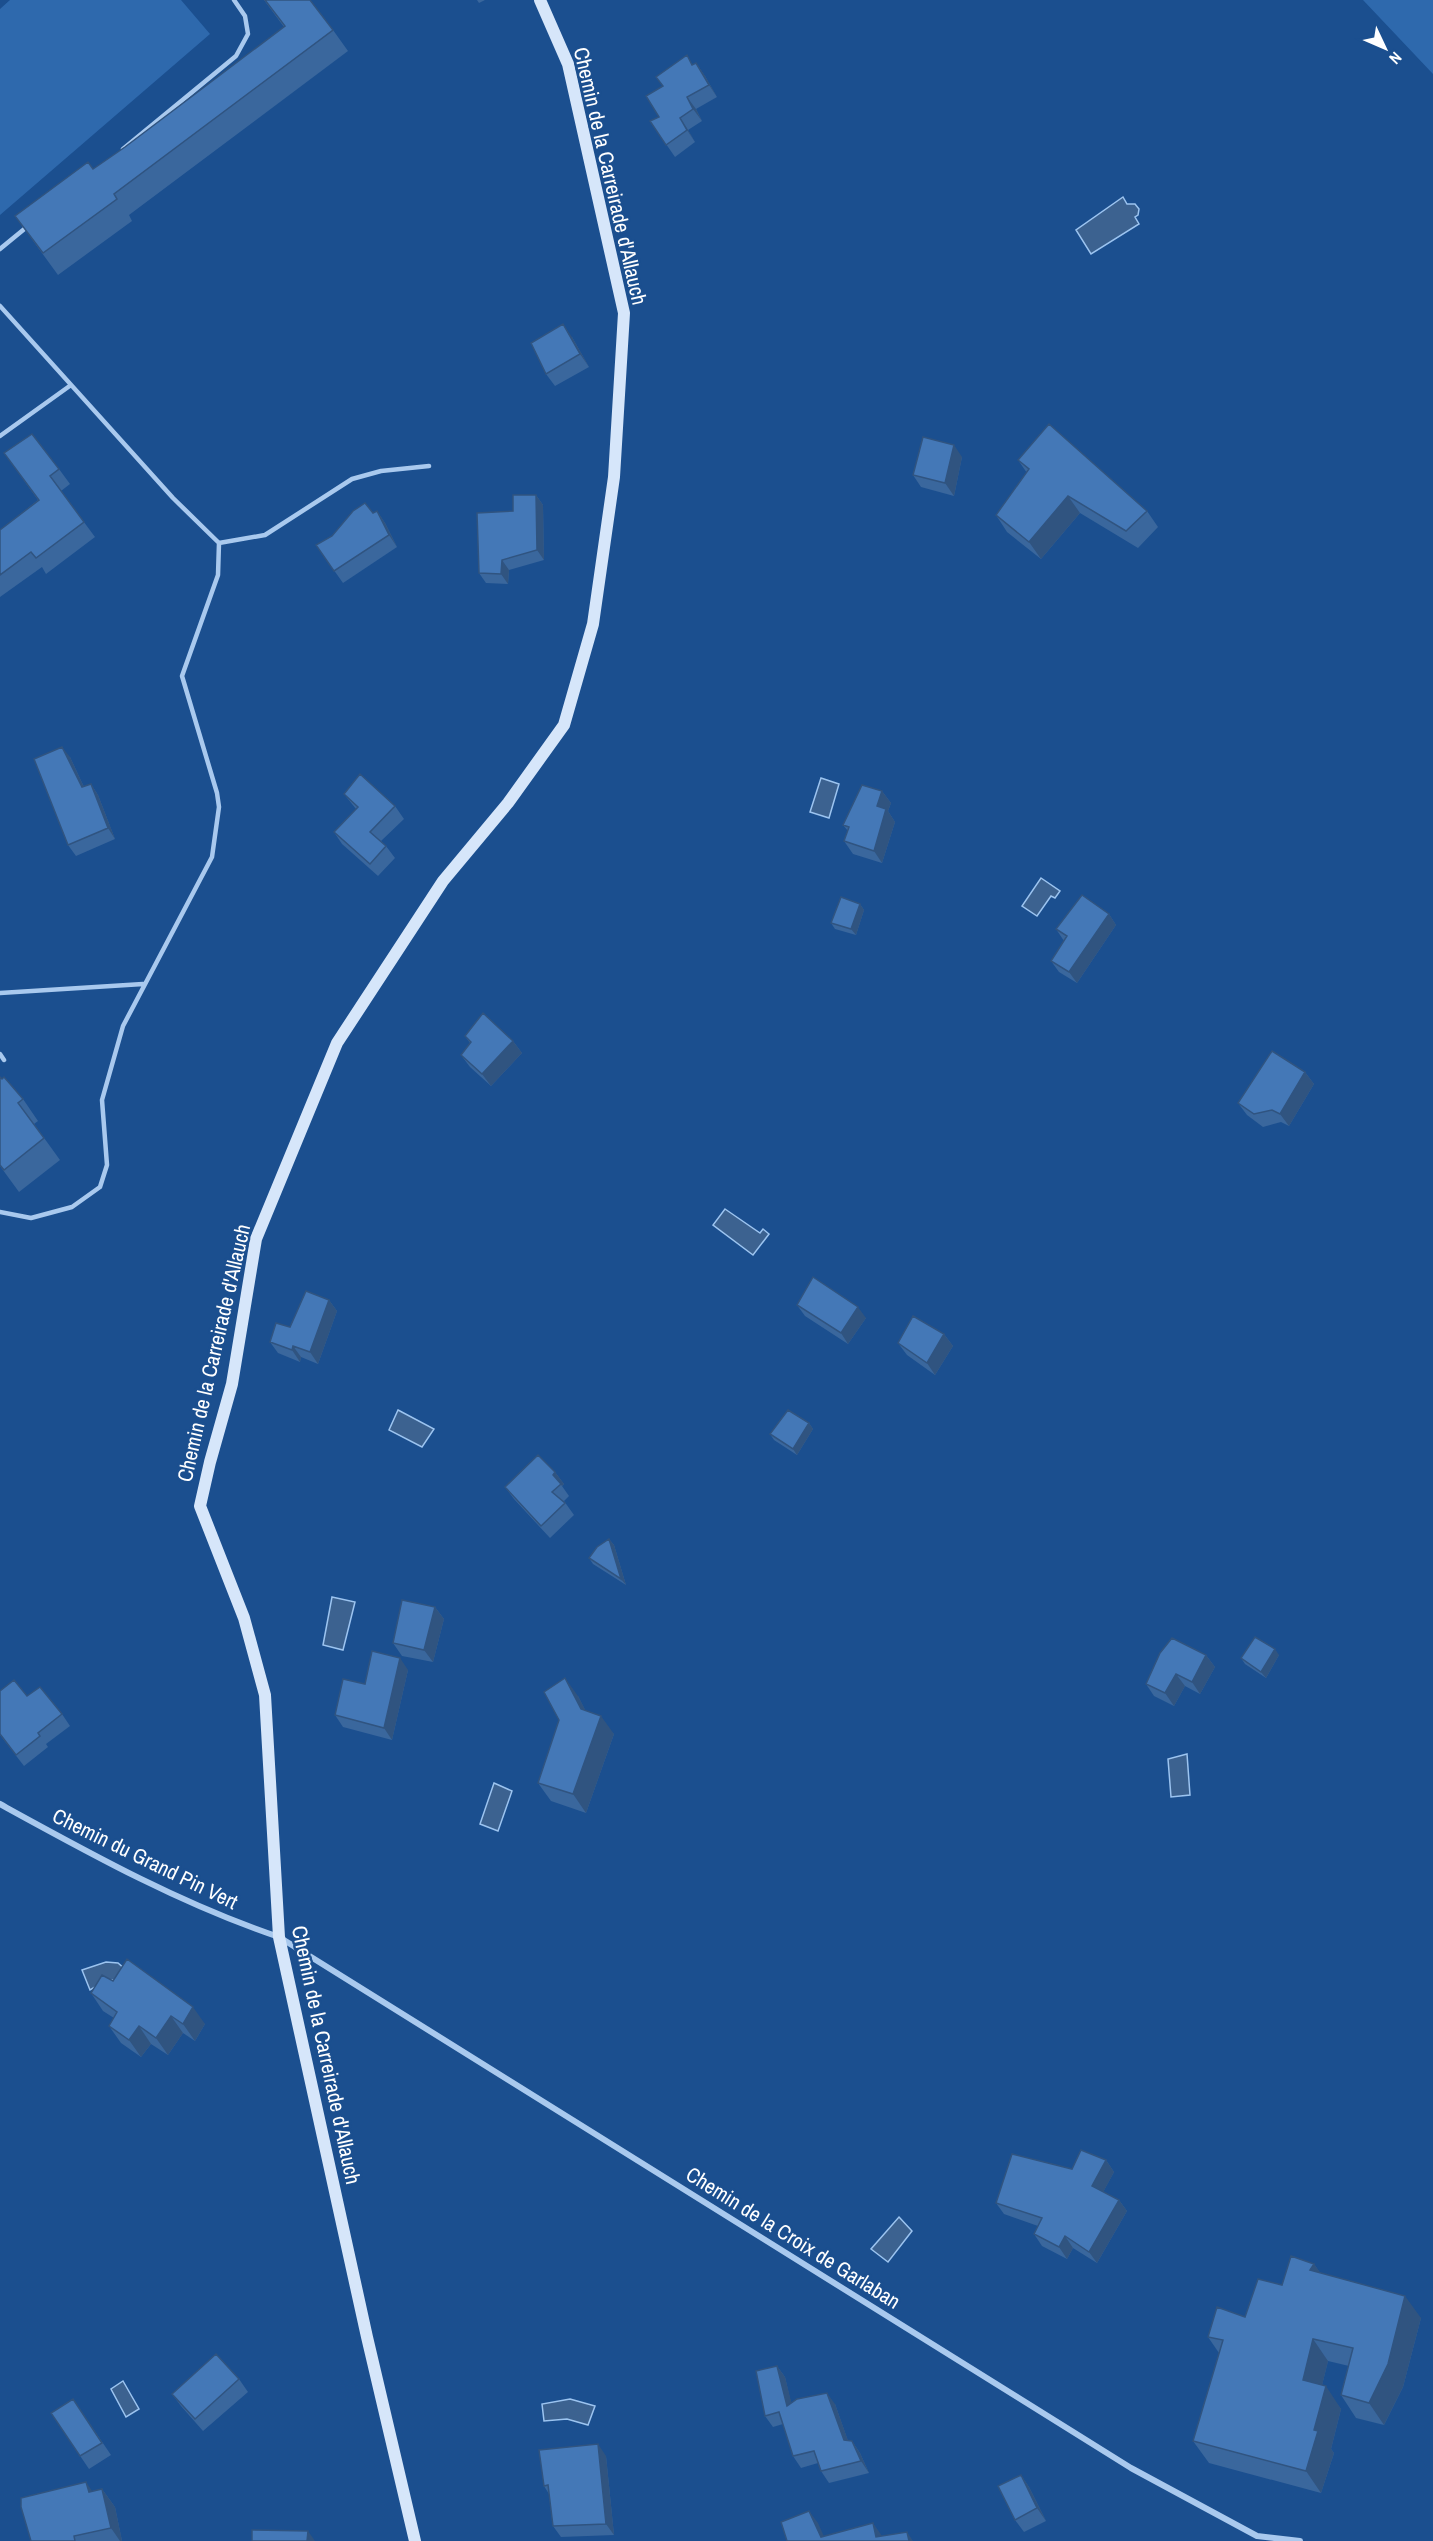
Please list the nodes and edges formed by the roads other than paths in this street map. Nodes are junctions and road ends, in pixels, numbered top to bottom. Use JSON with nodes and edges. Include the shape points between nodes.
{"nodes":[{"id":1,"x":234,"y":0,"type":"edge"},
{"id":2,"x":540,"y":0,"type":"edge"},
{"id":3,"x":118,"y":153,"type":"edge"},
{"id":4,"x":36,"y":220,"type":"edge"},
{"id":5,"x":0,"y":249,"type":"edge"},
{"id":6,"x":0,"y":306,"type":"edge"},
{"id":7,"x":71,"y":385,"type":"junction"},
{"id":8,"x":0,"y":436,"type":"edge"},
{"id":9,"x":429,"y":466,"type":"dead end"},
{"id":10,"x":219,"y":543,"type":"junction"},
{"id":11,"x":143,"y":984,"type":"junction"},
{"id":12,"x":0,"y":993,"type":"edge"},
{"id":13,"x":0,"y":1054,"type":"edge"},
{"id":14,"x":4,"y":1060,"type":"dead end"},
{"id":15,"x":0,"y":1212,"type":"edge"},
{"id":16,"x":0,"y":1804,"type":"edge"},
{"id":17,"x":279,"y":1937,"type":"junction"},
{"id":18,"x":415,"y":2541,"type":"edge"},
{"id":19,"x":1300,"y":2541,"type":"edge"}],
"edges":[{"from":1,"to":3,"type":"lane","via":[[245,16],[248,34],[236,56]]},
{"from":2,"to":17,"type":"street","name":"Chemin de la Carreirade d'Allauch","via":[[568,64],[624,313],[614,477],[593,624],[564,724],[508,803],[443,881],[338,1043],[256,1239],[232,1384],[200,1506],[244,1617],[265,1695]]},
{"from":4,"to":5,"type":"lane"},
{"from":6,"to":7,"type":"lane"},
{"from":7,"to":8,"type":"lane"},
{"from":7,"to":10,"type":"lane"},
{"from":9,"to":10,"type":"lane","via":[[381,471],[352,479],[265,535]]},
{"from":10,"to":11,"type":"lane","via":[[218,575],[182,676],[218,793],[212,857]]},
{"from":11,"to":12,"type":"lane"},
{"from":11,"to":15,"type":"lane","via":[[123,1026],[102,1100],[106,1165],[99,1187],[72,1206],[31,1218]]},
{"from":13,"to":14,"type":"lane"},
{"from":16,"to":17,"type":"street","name":"Chemin du Grand Pin Vert","via":[[109,1864],[230,1920]]},
{"from":17,"to":18,"type":"street","name":"Chemin de la Carreirade d'Allauch"},
{"from":17,"to":19,"type":"street","name":"Chemin de la Croix de Garlaban","via":[[1131,2468],[1257,2536]]}]}
